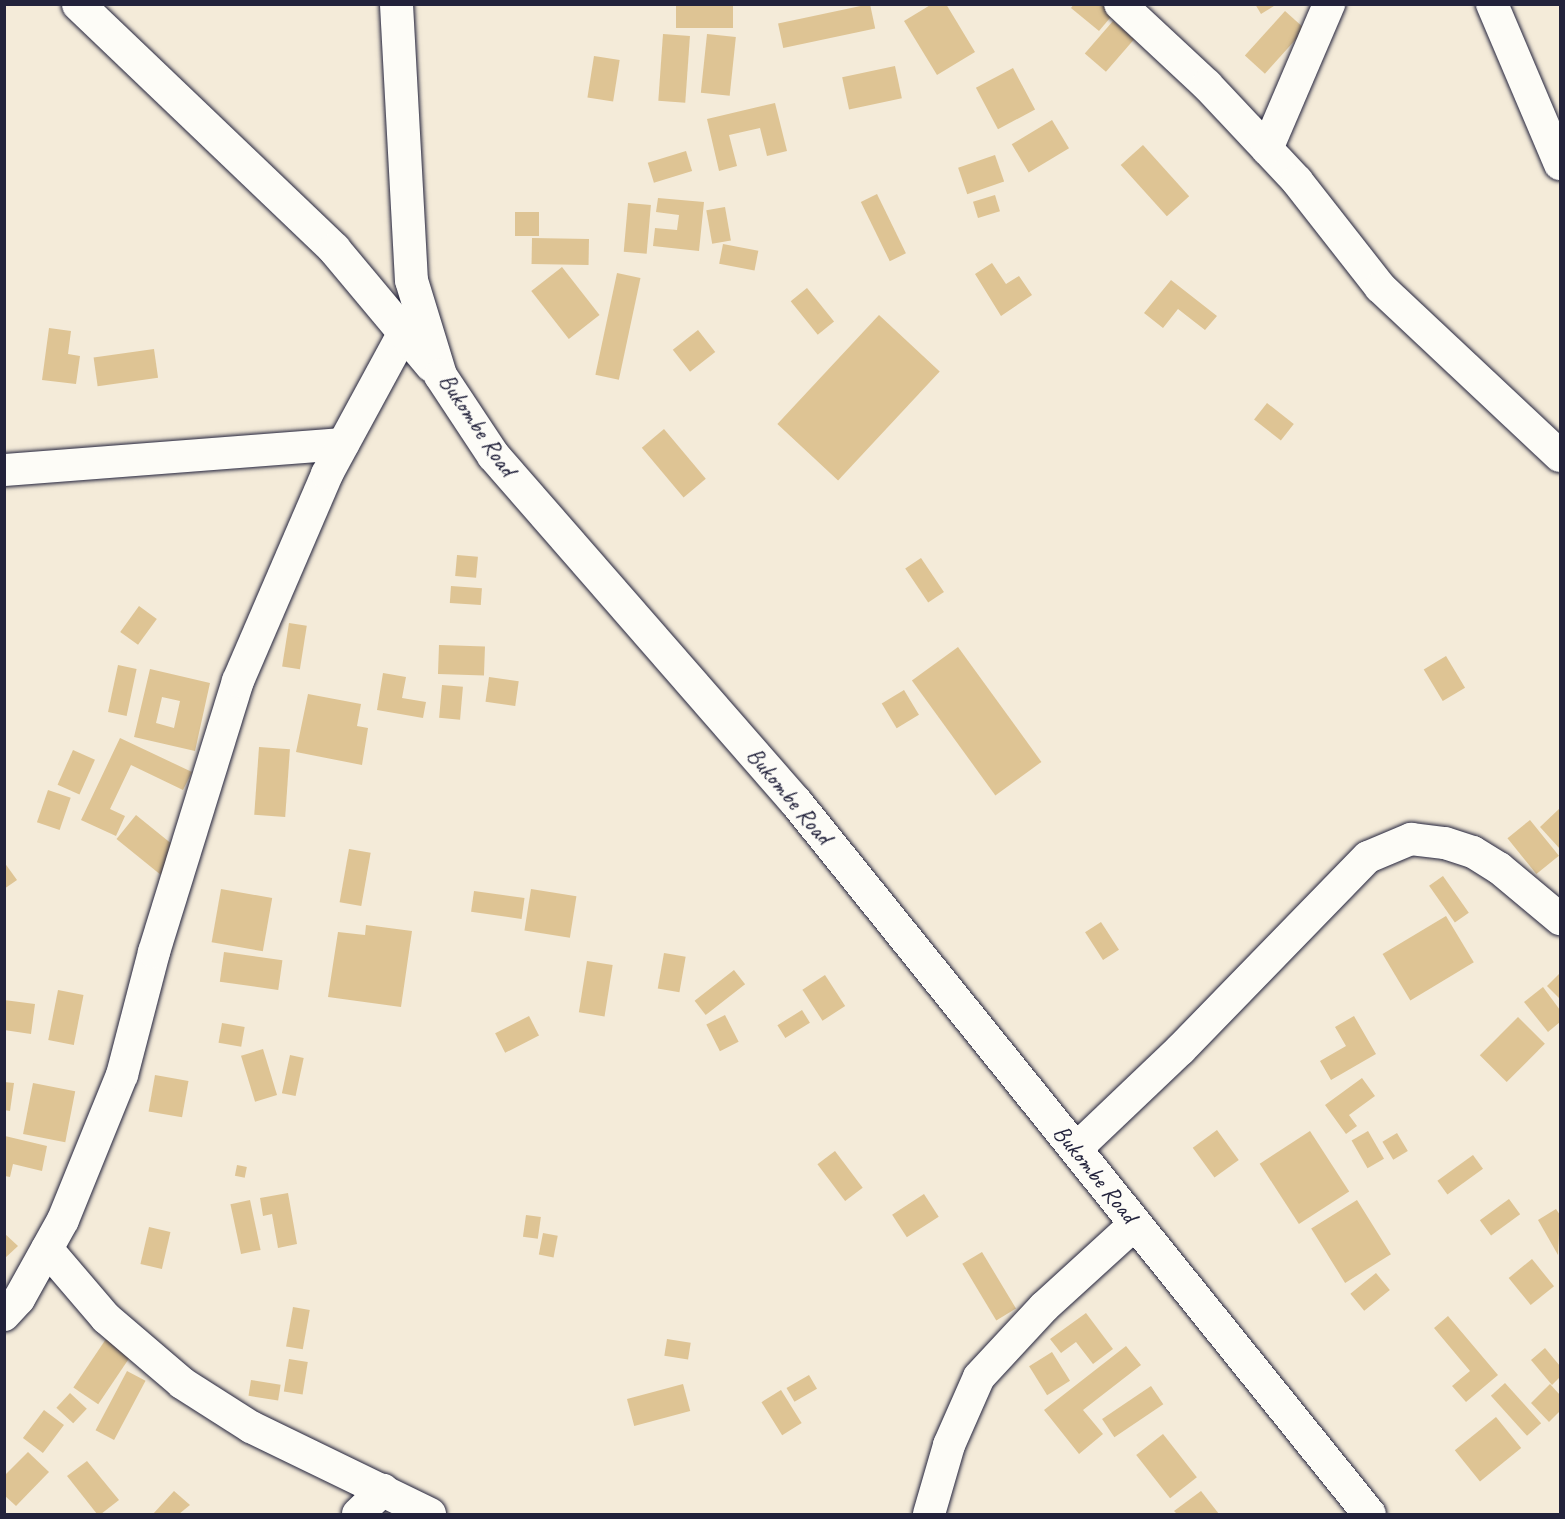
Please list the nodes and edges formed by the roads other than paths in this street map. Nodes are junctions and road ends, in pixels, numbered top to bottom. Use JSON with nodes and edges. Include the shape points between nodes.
{"nodes":[{"id":1,"x":78,"y":4,"type":"edge"},
{"id":2,"x":396,"y":4,"type":"edge"},
{"id":3,"x":1120,"y":4,"type":"edge"},
{"id":4,"x":1329,"y":4,"type":"edge"},
{"id":5,"x":1492,"y":4,"type":"edge"},
{"id":6,"x":1267,"y":149,"type":"junction"},
{"id":7,"x":1560,"y":164,"type":"edge"},
{"id":8,"x":404,"y":332,"type":"junction"},
{"id":9,"x":440,"y":375,"type":"junction"},
{"id":10,"x":343,"y":444,"type":"junction"},
{"id":11,"x":1560,"y":456,"type":"edge"},
{"id":12,"x":4,"y":470,"type":"edge"},
{"id":13,"x":1560,"y":919,"type":"edge"},
{"id":14,"x":1076,"y":1149,"type":"junction"},
{"id":15,"x":1135,"y":1224,"type":"junction"},
{"id":16,"x":47,"y":1249,"type":"junction"},
{"id":17,"x":4,"y":1315,"type":"edge"},
{"id":18,"x":383,"y":1490,"type":"junction"},
{"id":19,"x":358,"y":1515,"type":"edge"},
{"id":20,"x":430,"y":1515,"type":"edge"},
{"id":21,"x":929,"y":1515,"type":"edge"},
{"id":22,"x":1369,"y":1515,"type":"edge"}],
"edges":[{"from":1,"to":8,"type":"main road","via":[[334,249]]},
{"from":2,"to":9,"type":"main road","name":"Bukombe Road","via":[[411,280]]},
{"from":3,"to":6,"type":"street","via":[[1207,85]]},
{"from":4,"to":6,"type":"street"},
{"from":5,"to":7,"type":"street"},
{"from":6,"to":11,"type":"street","via":[[1380,287]]},
{"from":8,"to":9,"type":"main road"},
{"from":8,"to":10,"type":"street"},
{"from":9,"to":14,"type":"main road","name":"Bukombe Road","via":[[493,455],[795,801]]},
{"from":10,"to":12,"type":"street"},
{"from":10,"to":16,"type":"street","via":[[238,681],[154,952],[122,1075],[63,1220]]},
{"from":13,"to":14,"type":"street","via":[[1499,868],[1473,852],[1445,843],[1411,839],[1368,857],[1180,1050]]},
{"from":14,"to":15,"type":"main road","name":"Bukombe Road"},
{"from":15,"to":21,"type":"street","via":[[1044,1307],[979,1377],[949,1445]]},
{"from":15,"to":22,"type":"main road","name":"Bukombe Road"},
{"from":16,"to":17,"type":"street","via":[[19,1299]]},
{"from":16,"to":18,"type":"street","via":[[106,1318],[182,1383],[251,1427]]},
{"from":18,"to":19,"type":"street"},
{"from":18,"to":20,"type":"street"}]}
